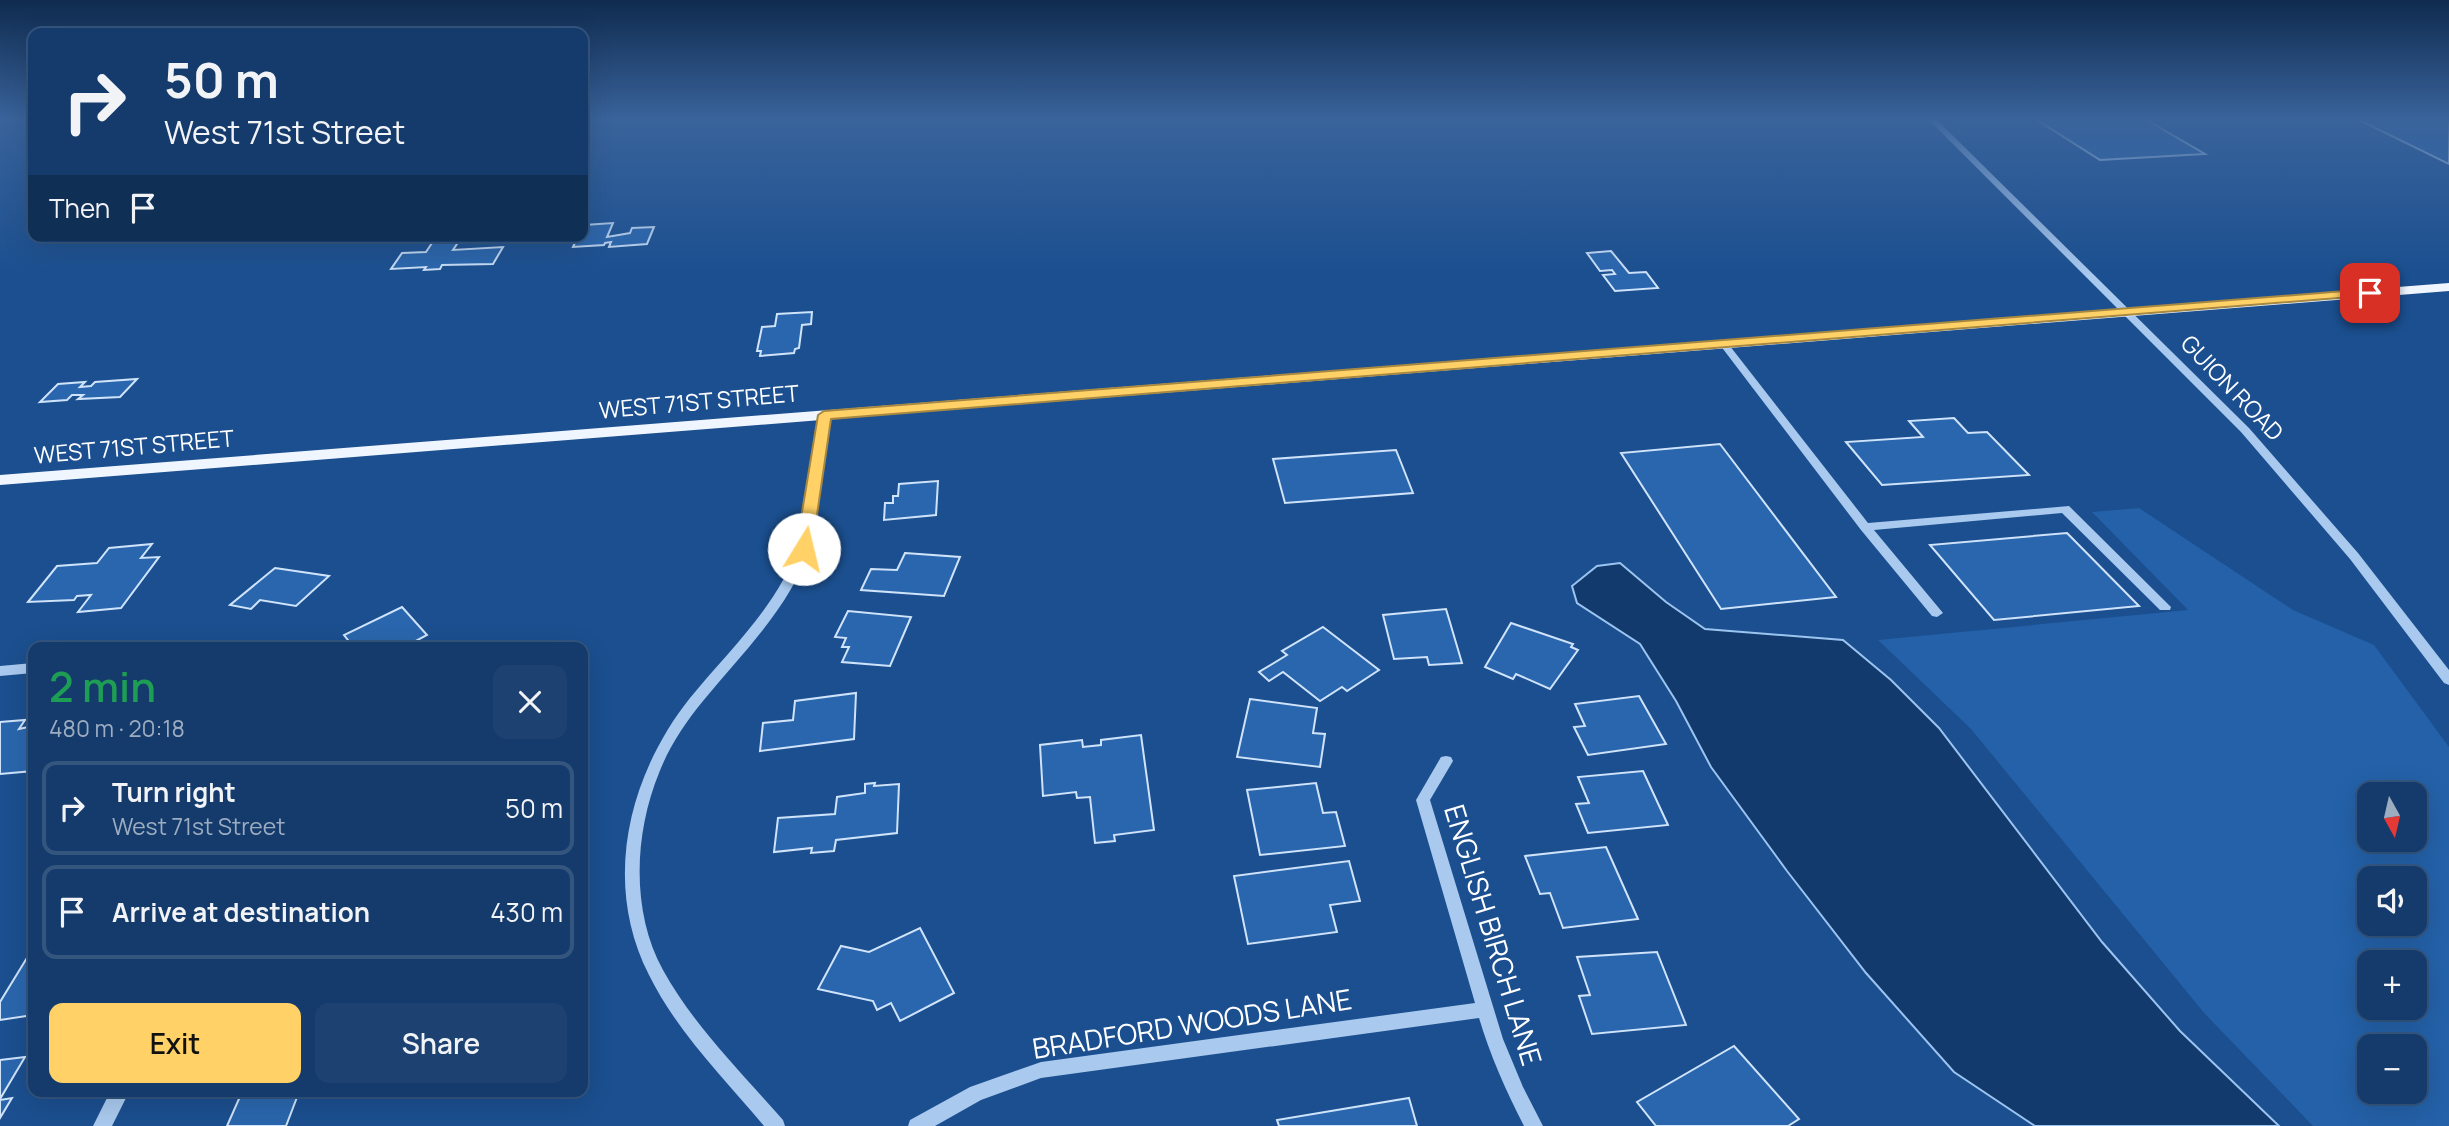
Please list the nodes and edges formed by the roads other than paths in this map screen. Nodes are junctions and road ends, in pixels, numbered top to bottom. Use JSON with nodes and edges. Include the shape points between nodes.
{"nodes":[{"id":1,"x":1985,"y":171,"type":"edge"},
{"id":2,"x":2449,"y":287,"type":"edge"},
{"id":3,"x":2128,"y":311,"type":"junction"},
{"id":4,"x":1723,"y":343,"type":"junction"},
{"id":5,"x":824,"y":415,"type":"junction"},
{"id":6,"x":0,"y":480,"type":"edge"},
{"id":7,"x":1865,"y":527,"type":"junction"},
{"id":8,"x":2165,"y":607,"type":"dead end"},
{"id":9,"x":1937,"y":613,"type":"dead end"},
{"id":10,"x":28,"y":668,"type":"edge"},
{"id":11,"x":0,"y":671,"type":"edge"},
{"id":12,"x":2449,"y":680,"type":"edge"},
{"id":13,"x":1446,"y":761,"type":"dead end"},
{"id":14,"x":1485,"y":1009,"type":"junction"},
{"id":15,"x":117,"y":1097,"type":"edge"},
{"id":16,"x":102,"y":1126,"type":"edge"},
{"id":17,"x":776,"y":1126,"type":"edge"},
{"id":18,"x":917,"y":1126,"type":"edge"},
{"id":19,"x":1534,"y":1126,"type":"edge"}],
"edges":[{"from":1,"to":3,"type":"street","name":"GUION ROAD"},
{"from":2,"to":3,"type":"main road","name":"WEST 71ST STREET"},
{"from":3,"to":4,"type":"main road","name":"WEST 71ST STREET"},
{"from":3,"to":12,"type":"street","name":"GUION ROAD","via":[[2297,488]]},
{"from":4,"to":5,"type":"main road","name":"WEST 71ST STREET"},
{"from":4,"to":7,"type":"street"},
{"from":5,"to":6,"type":"main road","name":"WEST 71ST STREET"},
{"from":5,"to":17,"type":"street","via":[[799,563],[780,596],[663,748],[639,814],[633,857],[636,912],[654,969],[683,1014]]},
{"from":7,"to":8,"type":"street","via":[[2065,509]]},
{"from":7,"to":9,"type":"street"},
{"from":10,"to":11,"type":"street"},
{"from":13,"to":14,"type":"street","name":"ENGLISH BIRCH LANE","via":[[1423,800]]},
{"from":14,"to":18,"type":"street","name":"BRADFORD WOODS LANE","via":[[1041,1070],[976,1093]]},
{"from":14,"to":19,"type":"street","name":"ENGLISH BIRCH LANE"},
{"from":15,"to":16,"type":"street"}]}
